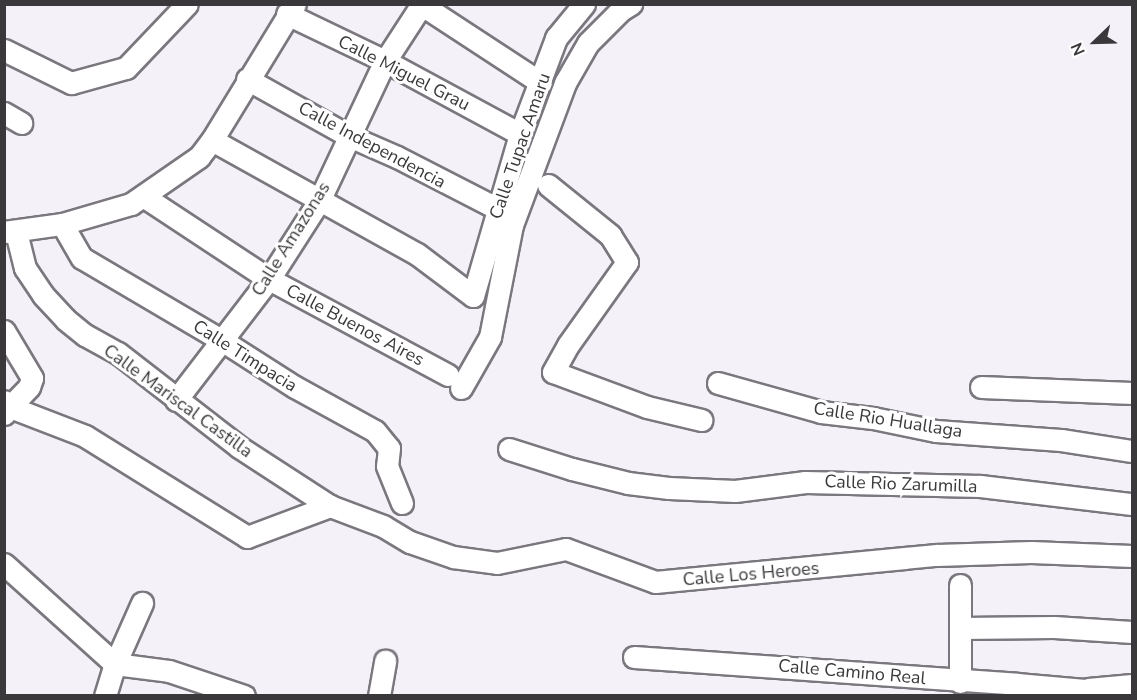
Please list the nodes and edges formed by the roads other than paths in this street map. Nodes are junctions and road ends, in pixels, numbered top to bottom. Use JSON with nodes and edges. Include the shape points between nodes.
{"nodes":[{"id":1,"x":187,"y":4,"type":"edge"},
{"id":2,"x":631,"y":4,"type":"edge"},
{"id":3,"x":422,"y":5,"type":"edge"},
{"id":4,"x":575,"y":7,"type":"edge"},
{"id":5,"x":291,"y":9,"type":"edge"},
{"id":6,"x":4,"y":50,"type":"edge"},
{"id":7,"x":385,"y":61,"type":"junction"},
{"id":8,"x":247,"y":79,"type":"junction"},
{"id":9,"x":541,"y":83,"type":"junction"},
{"id":10,"x":520,"y":134,"type":"junction"},
{"id":11,"x":349,"y":136,"type":"junction"},
{"id":12,"x":212,"y":140,"type":"junction"},
{"id":13,"x":548,"y":185,"type":"dead end"},
{"id":14,"x":143,"y":196,"type":"junction"},
{"id":15,"x":319,"y":201,"type":"junction"},
{"id":16,"x":498,"y":209,"type":"junction"},
{"id":17,"x":62,"y":224,"type":"junction"},
{"id":18,"x":10,"y":232,"type":"edge"},
{"id":19,"x":269,"y":279,"type":"junction"},
{"id":20,"x":4,"y":331,"type":"edge"},
{"id":21,"x":223,"y":341,"type":"junction"},
{"id":22,"x":718,"y":383,"type":"dead end"},
{"id":23,"x":981,"y":387,"type":"dead end"},
{"id":24,"x":1132,"y":393,"type":"edge"},
{"id":25,"x":176,"y":400,"type":"junction"},
{"id":26,"x":6,"y":407,"type":"edge"},
{"id":27,"x":701,"y":420,"type":"dead end"},
{"id":28,"x":509,"y":449,"type":"dead end"},
{"id":29,"x":1132,"y":451,"type":"edge"},
{"id":30,"x":402,"y":503,"type":"dead end"},
{"id":31,"x":1132,"y":504,"type":"edge"},
{"id":32,"x":330,"y":506,"type":"junction"},
{"id":33,"x":383,"y":526,"type":"joint"},
{"id":34,"x":1132,"y":556,"type":"edge"},
{"id":35,"x":4,"y":564,"type":"edge"},
{"id":36,"x":960,"y":585,"type":"dead end"},
{"id":37,"x":142,"y":603,"type":"dead end"},
{"id":38,"x":961,"y":628,"type":"junction"},
{"id":39,"x":1132,"y":632,"type":"edge"},
{"id":40,"x":634,"y":657,"type":"dead end"},
{"id":41,"x":386,"y":661,"type":"dead end"},
{"id":42,"x":115,"y":664,"type":"junction"},
{"id":43,"x":960,"y":682,"type":"junction"},
{"id":44,"x":1132,"y":685,"type":"edge"},
{"id":45,"x":1095,"y":693,"type":"edge"},
{"id":46,"x":105,"y":696,"type":"edge"},
{"id":47,"x":244,"y":696,"type":"edge"},
{"id":48,"x":379,"y":696,"type":"edge"}],
"edges":[{"from":1,"to":6,"type":"street","via":[[126,68],[71,83]]},
{"from":2,"to":19,"type":"street","name":"Calle Buenos Aires","via":[[588,43],[565,83],[512,225],[490,337],[454,381]]},
{"from":3,"to":7,"type":"street","name":"Calle Amazonas"},
{"from":3,"to":9,"type":"street"},
{"from":4,"to":9,"type":"street","name":"Calle Tupac Amaru","via":[[556,38]]},
{"from":5,"to":7,"type":"street","name":"Calle Miguel Grau"},
{"from":5,"to":8,"type":"street"},
{"from":7,"to":10,"type":"street","name":"Calle Miguel Grau"},
{"from":7,"to":11,"type":"street","name":"Calle Amazonas"},
{"from":8,"to":11,"type":"street","name":"Calle Independencia"},
{"from":8,"to":12,"type":"street"},
{"from":9,"to":10,"type":"street","name":"Calle Tupac Amaru"},
{"from":10,"to":16,"type":"street","name":"Calle Tupac Amaru"},
{"from":11,"to":15,"type":"street","name":"Calle Amazonas"},
{"from":11,"to":16,"type":"street","name":"Calle Independencia"},
{"from":12,"to":14,"type":"street","via":[[200,156]]},
{"from":12,"to":15,"type":"street"},
{"from":13,"to":27,"type":"street","via":[[610,236],[627,262],[553,372],[648,407]]},
{"from":14,"to":17,"type":"street","via":[[131,204]]},
{"from":14,"to":19,"type":"street","name":"Calle Buenos Aires"},
{"from":15,"to":16,"type":"street","name":"Calle Tupac Amaru","via":[[417,254],[473,296]]},
{"from":15,"to":19,"type":"street","name":"Calle Amazonas"},
{"from":17,"to":18,"type":"street"},
{"from":17,"to":21,"type":"street","name":"Calle Timpacia","via":[[82,258]]},
{"from":18,"to":25,"type":"street","name":"Calle Mariscal Castilla","via":[[25,268],[65,319],[118,353]]},
{"from":19,"to":21,"type":"street","name":"Calle Amazonas"},
{"from":20,"to":26,"type":"street","via":[[32,378],[29,387]]},
{"from":21,"to":25,"type":"street","name":"Calle Amazonas"},
{"from":21,"to":30,"type":"street","name":"Calle Timpacia","via":[[295,387],[375,430],[389,448],[387,466]]},
{"from":22,"to":29,"type":"street","name":"Calle Rio Huallaga","via":[[822,412],[936,431],[1007,435]]},
{"from":23,"to":24,"type":"street"},
{"from":25,"to":32,"type":"street","name":"Calle Mariscal Castilla"},
{"from":26,"to":32,"type":"street","via":[[85,436],[247,537]]},
{"from":28,"to":31,"type":"street","name":"Calle Rio Zarumilla","via":[[606,478],[669,488],[735,491],[805,482],[980,486]]},
{"from":32,"to":33,"type":"street","name":"Calle Mariscal Castilla"},
{"from":33,"to":34,"type":"street","name":"Calle Los Heroes","via":[[410,542],[453,557],[497,563],[566,549],[655,582],[937,555],[1031,552]]},
{"from":35,"to":42,"type":"street"},
{"from":36,"to":38,"type":"street"},
{"from":37,"to":42,"type":"street"},
{"from":38,"to":39,"type":"street","via":[[1054,627]]},
{"from":38,"to":43,"type":"street"},
{"from":40,"to":43,"type":"street","name":"Calle Camino Real"},
{"from":41,"to":48,"type":"street"},
{"from":42,"to":46,"type":"street"},
{"from":42,"to":47,"type":"street","via":[[169,671]]},
{"from":43,"to":45,"type":"street","name":"Calle Camino Real"},
{"from":44,"to":45,"type":"street","name":"Calle Camino Real"}]}
